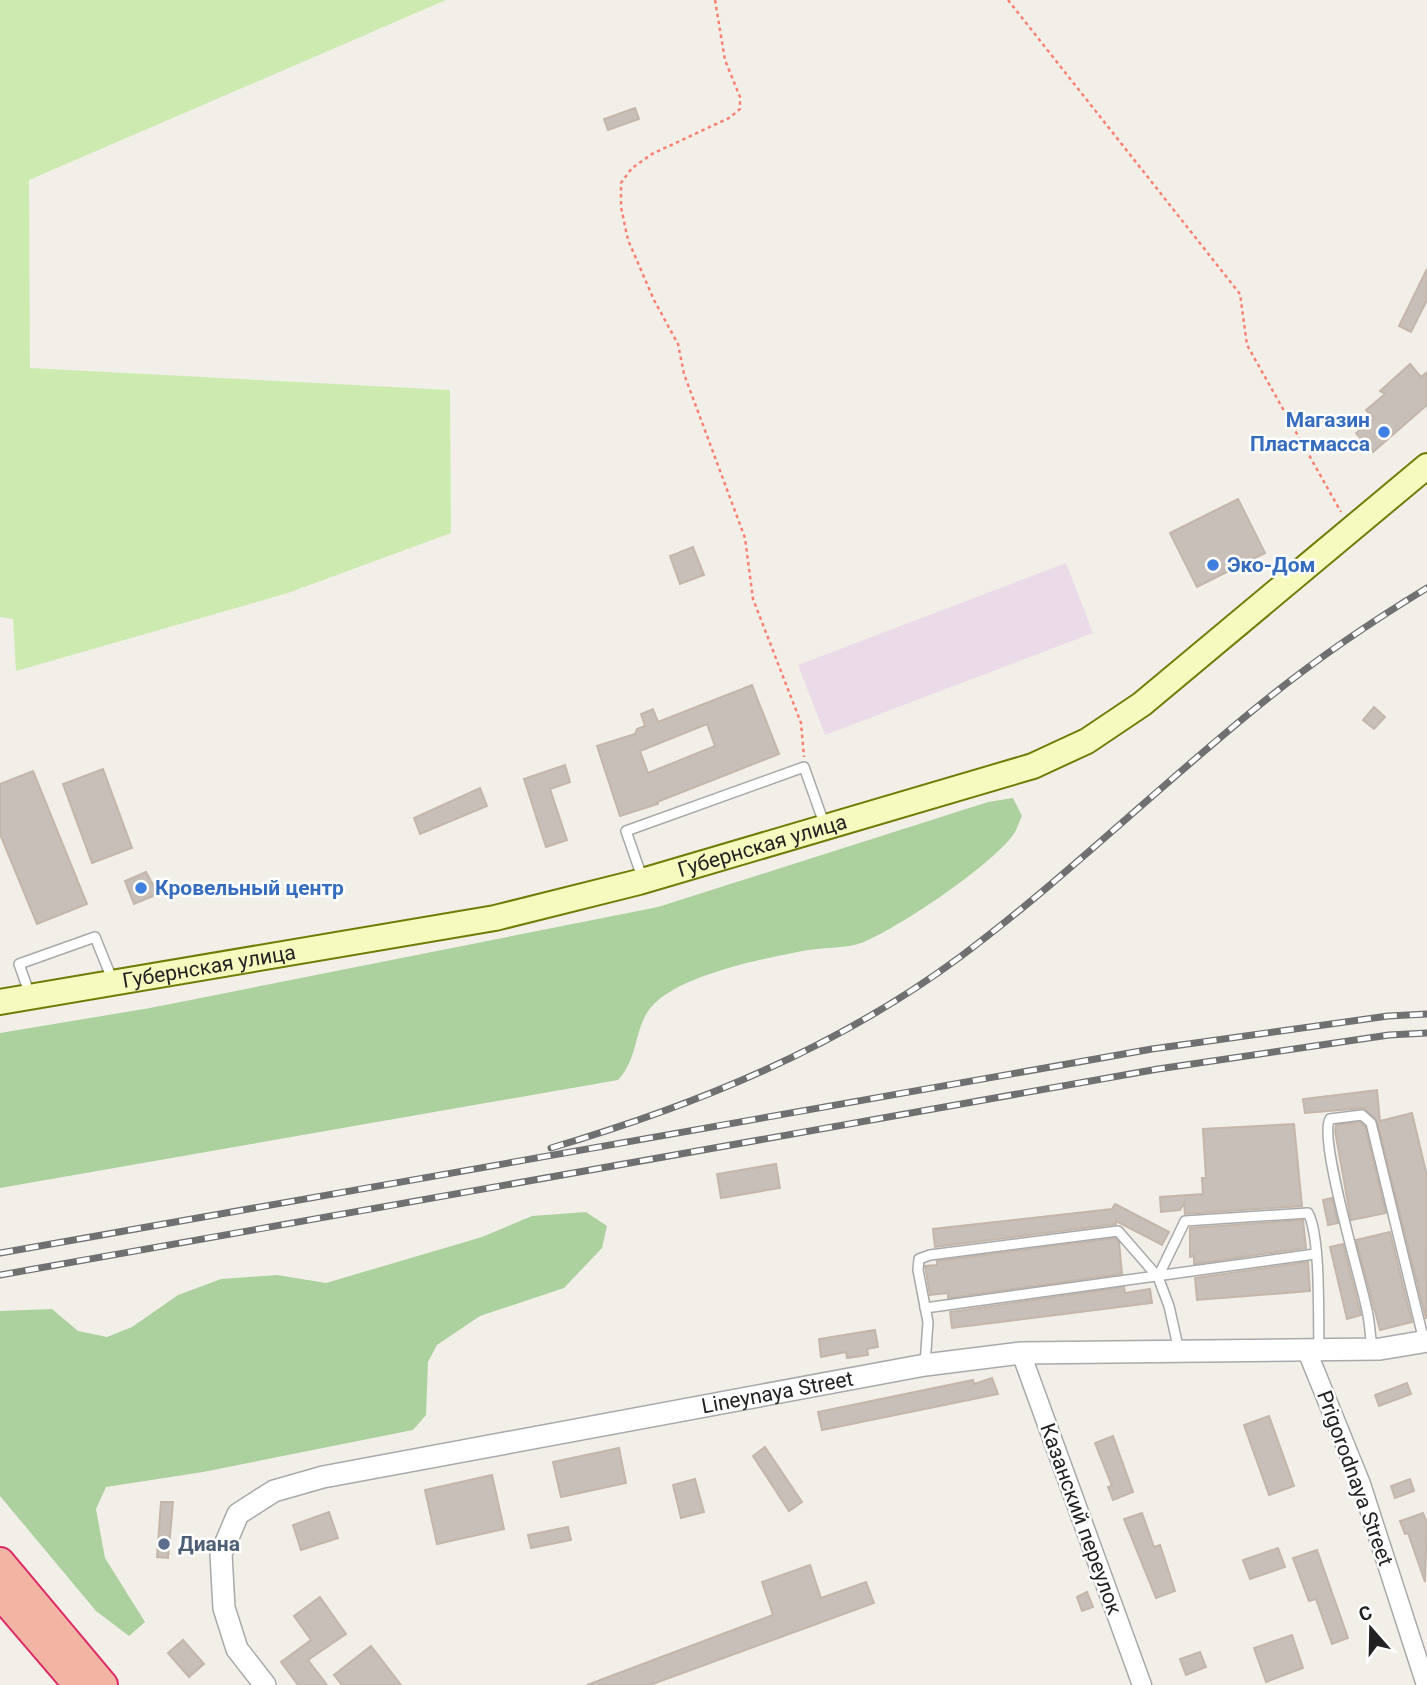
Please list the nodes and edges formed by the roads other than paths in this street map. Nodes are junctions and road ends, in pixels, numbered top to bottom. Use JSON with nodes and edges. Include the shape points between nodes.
{"nodes":[{"id":1,"x":1427,"y":466,"type":"edge"},
{"id":2,"x":825,"y":827,"type":"junction"},
{"id":3,"x":643,"y":881,"type":"junction"},
{"id":4,"x":114,"y":983,"type":"junction"},
{"id":5,"x":31,"y":997,"type":"junction"},
{"id":6,"x":0,"y":1002,"type":"edge"},
{"id":7,"x":1315,"y":1254,"type":"junction"},
{"id":8,"x":1158,"y":1277,"type":"junction"},
{"id":9,"x":925,"y":1308,"type":"junction"},
{"id":10,"x":1425,"y":1341,"type":"edge"},
{"id":11,"x":1372,"y":1349,"type":"junction"},
{"id":12,"x":1179,"y":1351,"type":"junction"},
{"id":13,"x":1313,"y":1351,"type":"junction"},
{"id":14,"x":1021,"y":1353,"type":"junction"},
{"id":15,"x":925,"y":1365,"type":"junction"},
{"id":16,"x":0,"y":1562,"type":"edge"},
{"id":17,"x":0,"y":1594,"type":"edge"},
{"id":18,"x":78,"y":1685,"type":"edge"},
{"id":19,"x":103,"y":1685,"type":"edge"},
{"id":20,"x":265,"y":1685,"type":"edge"},
{"id":21,"x":1142,"y":1685,"type":"edge"},
{"id":22,"x":1426,"y":1685,"type":"edge"}],
"edges":[{"from":1,"to":2,"type":"main road","name":"Губернская улица","via":[[1142,704],[1087,741],[1033,766]]},
{"from":2,"to":3,"type":"main road","name":"Губернская улица"},
{"from":2,"to":3,"type":"lane","via":[[804,767],[625,831]]},
{"from":3,"to":4,"type":"main road","name":"Губернская улица","via":[[495,918]]},
{"from":4,"to":5,"type":"main road","name":"Губернская улица"},
{"from":4,"to":5,"type":"lane","via":[[95,937],[19,964]]},
{"from":5,"to":6,"type":"main road","name":"Губернская улица"},
{"from":7,"to":8,"type":"lane"},
{"from":7,"to":8,"type":"lane","via":[[1308,1213],[1185,1221]]},
{"from":7,"to":13,"type":"lane"},
{"from":8,"to":9,"type":"lane"},
{"from":8,"to":9,"type":"lane","via":[[1118,1231],[930,1255],[919,1259]]},
{"from":8,"to":12,"type":"lane"},
{"from":9,"to":15,"type":"lane"},
{"from":10,"to":11,"type":"street","name":"Lineynaya Street"},
{"from":10,"to":11,"type":"lane","via":[[1371,1123],[1362,1115],[1331,1119],[1327,1130],[1330,1161],[1367,1309]]},
{"from":11,"to":13,"type":"street","name":"Lineynaya Street"},
{"from":12,"to":13,"type":"street","name":"Lineynaya Street"},
{"from":12,"to":14,"type":"street","name":"Lineynaya Street"},
{"from":13,"to":22,"type":"street","name":"Prigorodnaya Street"},
{"from":14,"to":15,"type":"street","name":"Lineynaya Street"},
{"from":14,"to":21,"type":"street","name":"Казанский переулок"},
{"from":15,"to":20,"type":"street","name":"Lineynaya Street","via":[[323,1477],[274,1492],[238,1514],[221,1554],[224,1608],[237,1649]]},
{"from":16,"to":19,"type":"highway"},
{"from":17,"to":18,"type":"highway"}]}
